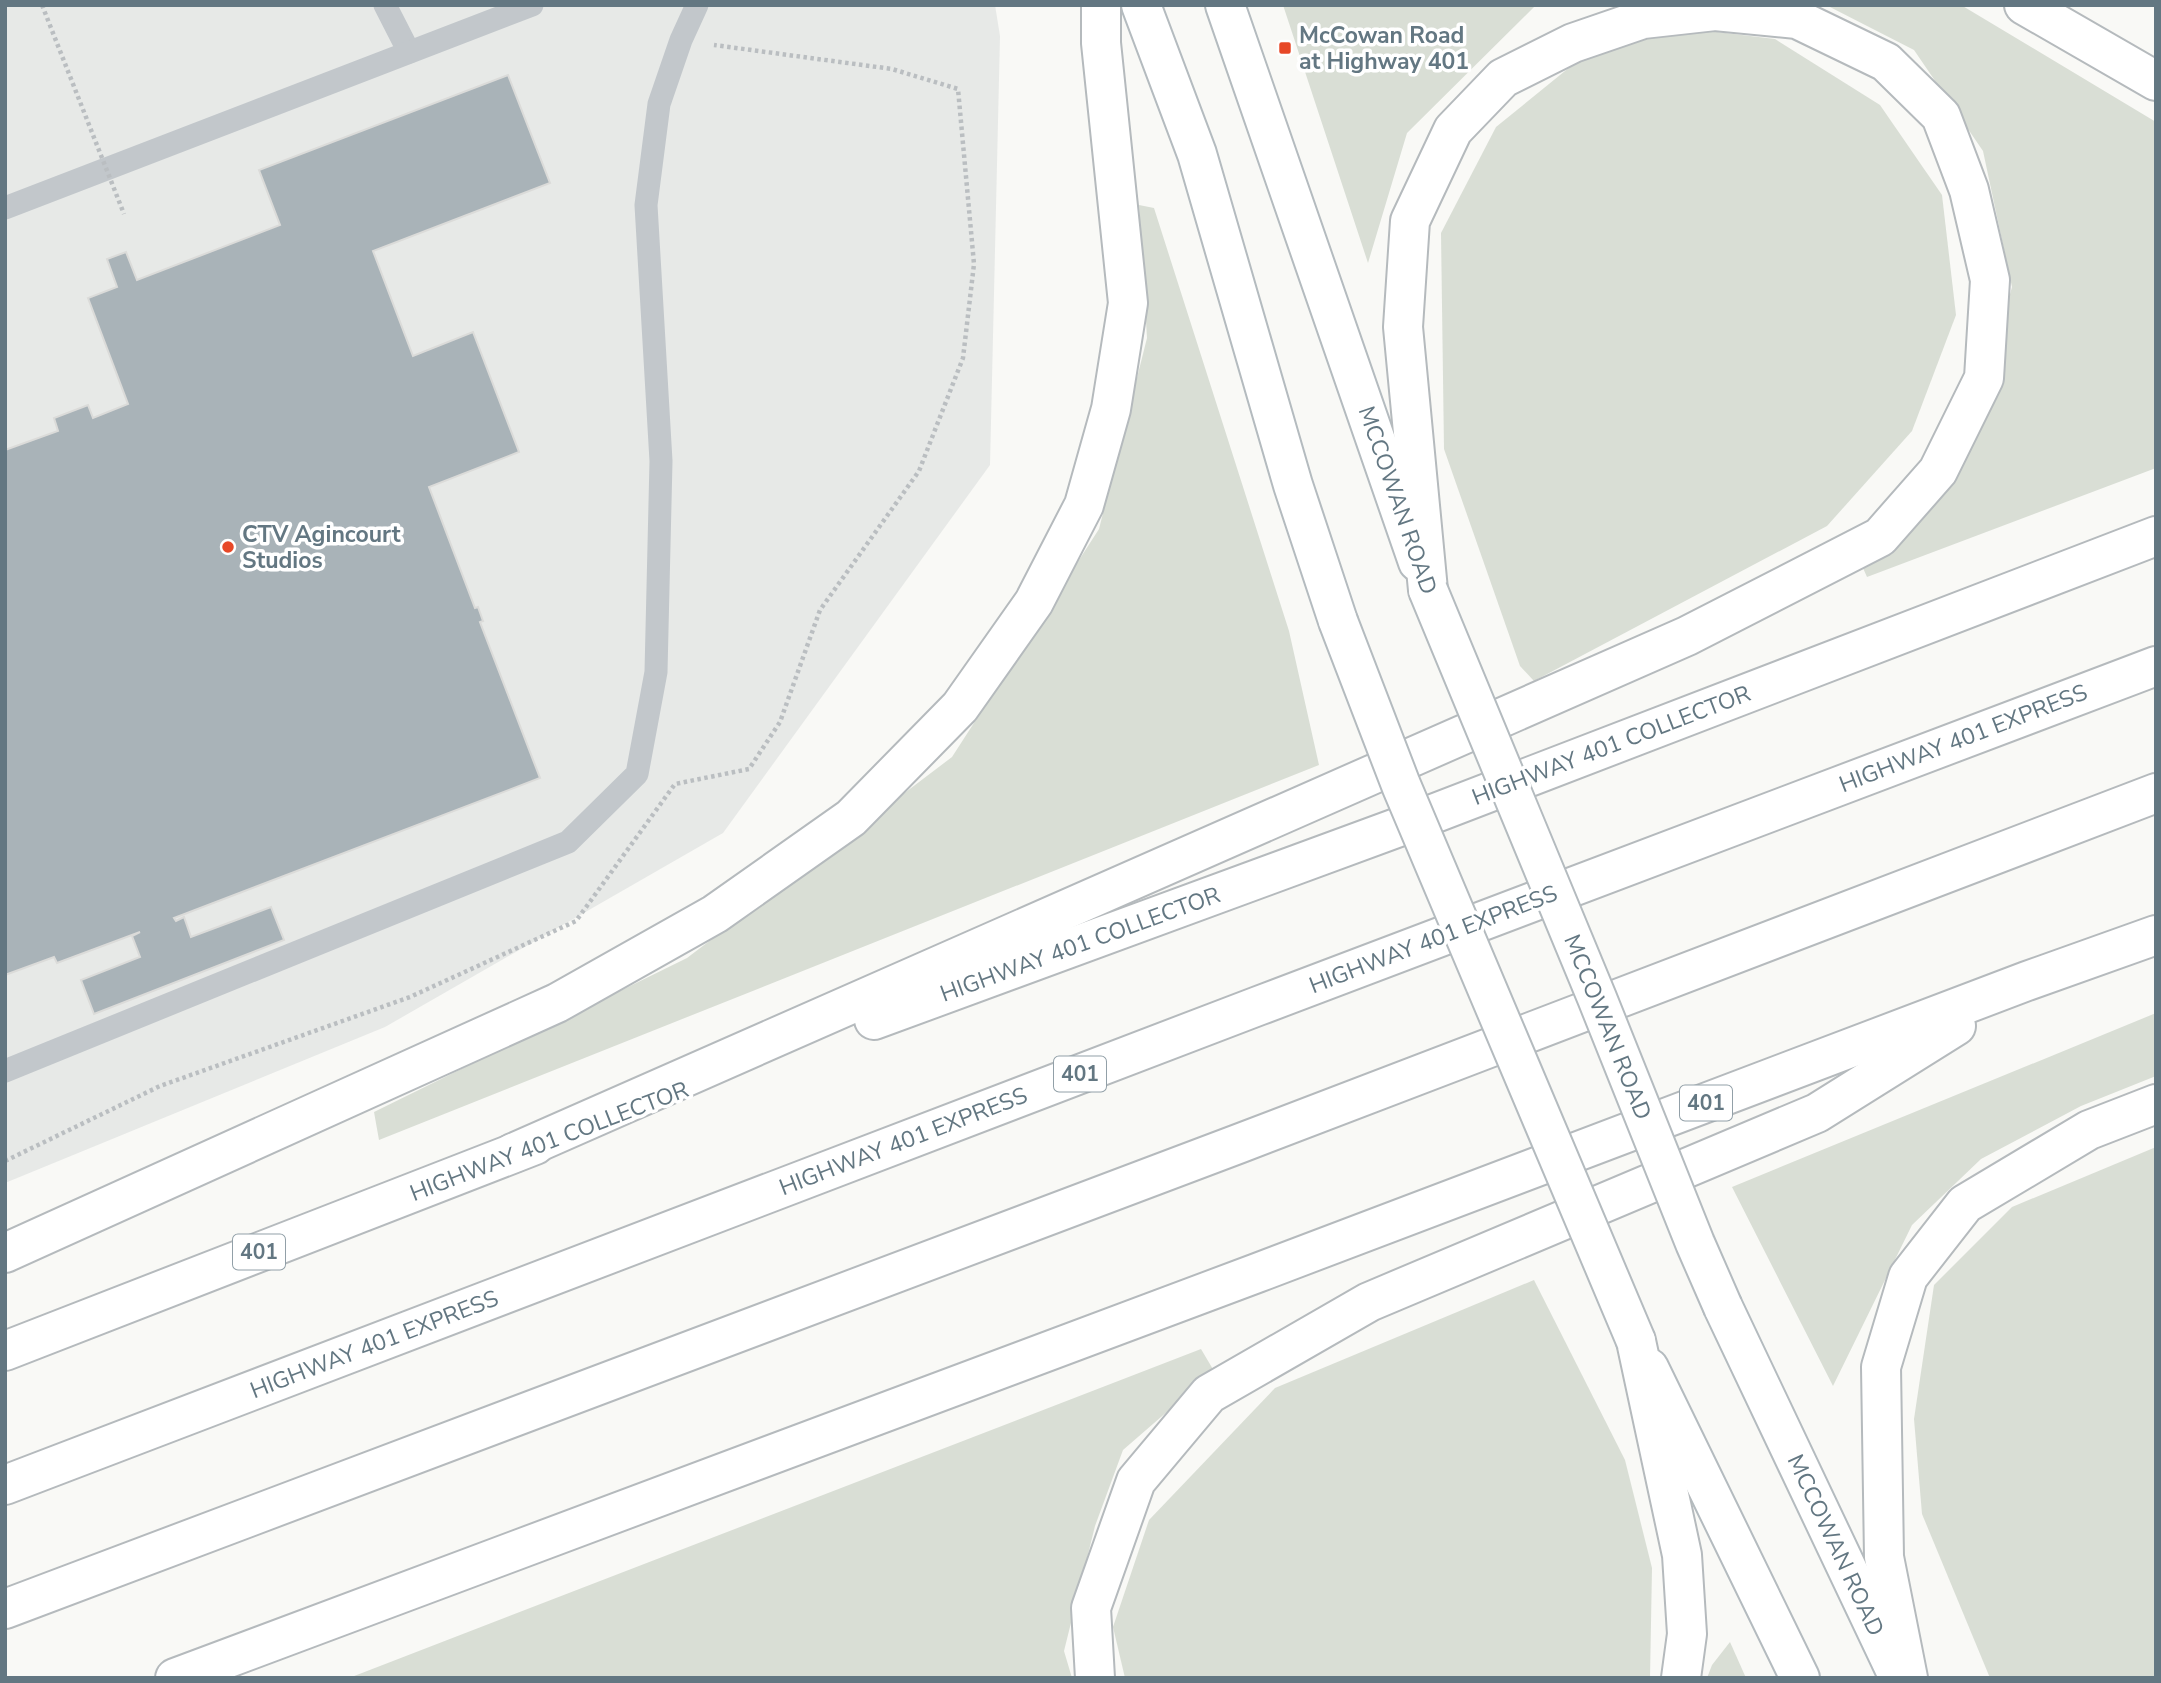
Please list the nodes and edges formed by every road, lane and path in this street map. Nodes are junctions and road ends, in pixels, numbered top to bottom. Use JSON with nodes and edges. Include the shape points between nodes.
{"nodes":[{"id":1,"x":42,"y":5,"type":"edge"},
{"id":2,"x":384,"y":5,"type":"edge"},
{"id":3,"x":532,"y":5,"type":"edge"},
{"id":4,"x":697,"y":5,"type":"edge"},
{"id":5,"x":1101,"y":5,"type":"edge"},
{"id":6,"x":1141,"y":5,"type":"edge"},
{"id":7,"x":1225,"y":5,"type":"edge"},
{"id":8,"x":2024,"y":5,"type":"edge"},
{"id":9,"x":409,"y":52,"type":"junction"},
{"id":10,"x":2156,"y":82,"type":"edge"},
{"id":11,"x":5,"y":208,"type":"edge"},
{"id":12,"x":124,"y":214,"type":"dead end"},
{"id":13,"x":2156,"y":536,"type":"edge"},
{"id":14,"x":1428,"y":590,"type":"junction"},
{"id":15,"x":2156,"y":666,"type":"edge"},
{"id":16,"x":2156,"y":793,"type":"edge"},
{"id":17,"x":2156,"y":936,"type":"edge"},
{"id":18,"x":2027,"y":981,"type":"junction"},
{"id":19,"x":5,"y":1071,"type":"edge"},
{"id":20,"x":2156,"y":1104,"type":"edge"},
{"id":21,"x":513,"y":1153,"type":"junction"},
{"id":22,"x":5,"y":1253,"type":"edge"},
{"id":23,"x":1636,"y":1341,"type":"junction"},
{"id":24,"x":5,"y":1351,"type":"edge"},
{"id":25,"x":5,"y":1485,"type":"edge"},
{"id":26,"x":5,"y":1609,"type":"edge"},
{"id":27,"x":175,"y":1678,"type":"edge"},
{"id":28,"x":1095,"y":1678,"type":"edge"},
{"id":29,"x":1681,"y":1678,"type":"edge"},
{"id":30,"x":1800,"y":1678,"type":"edge"},
{"id":31,"x":1899,"y":1678,"type":"edge"},
{"id":32,"x":1908,"y":1678,"type":"edge"}],
"edges":[{"from":1,"to":12,"type":"path","bridge":true},
{"from":2,"to":9,"type":"lane"},
{"from":3,"to":9,"type":"lane"},
{"from":4,"to":19,"type":"lane","via":[[659,104],[646,205],[661,461],[656,672],[637,774],[568,842]]},
{"from":5,"to":22,"type":"main road","via":[[1128,303],[1111,409],[1078,517],[1034,602],[960,707],[851,818],[715,914],[557,1003]]},
{"from":6,"to":23,"type":"main road","bridge":true,"via":[[1197,154],[1293,485],[1338,621],[1401,785]]},
{"from":7,"to":14,"type":"main road","name":"MCCOWAN ROAD"},
{"from":8,"to":10,"type":"main road"},
{"from":9,"to":11,"type":"lane"},
{"from":13,"to":21,"type":"main road","name":"HIGHWAY 401 COLLECTOR","number":"401","via":[[1385,831]]},
{"from":14,"to":21,"type":"main road","via":[[1402,327],[1410,221],[1453,130],[1503,78],[1573,43],[1643,19],[1716,11],[1797,19],[1886,62],[1941,116],[1969,190],[1990,280],[1984,378],[1937,471],[1880,537],[1675,641]]},
{"from":14,"to":31,"type":"main road","name":"MCCOWAN ROAD","bridge":true,"via":[[1723,1307]]},
{"from":15,"to":25,"type":"main road","name":"HIGHWAY 401 EXPRESS","number":"401"},
{"from":16,"to":26,"type":"main road"},
{"from":17,"to":18,"type":"main road","number":"401"},
{"from":18,"to":27,"type":"main road","number":"401"},
{"from":18,"to":28,"type":"main road","via":[[1817,1113],[1369,1301],[1209,1394],[1136,1481],[1091,1608]]},
{"from":20,"to":32,"type":"main road","via":[[2089,1130],[1965,1204],[1908,1277],[1881,1367],[1884,1557]]},
{"from":21,"to":24,"type":"main road","name":"HIGHWAY 401 COLLECTOR","number":"401"},
{"from":23,"to":29,"type":"main road","via":[[1682,1555],[1687,1634]]},
{"from":23,"to":30,"type":"main road"}]}
